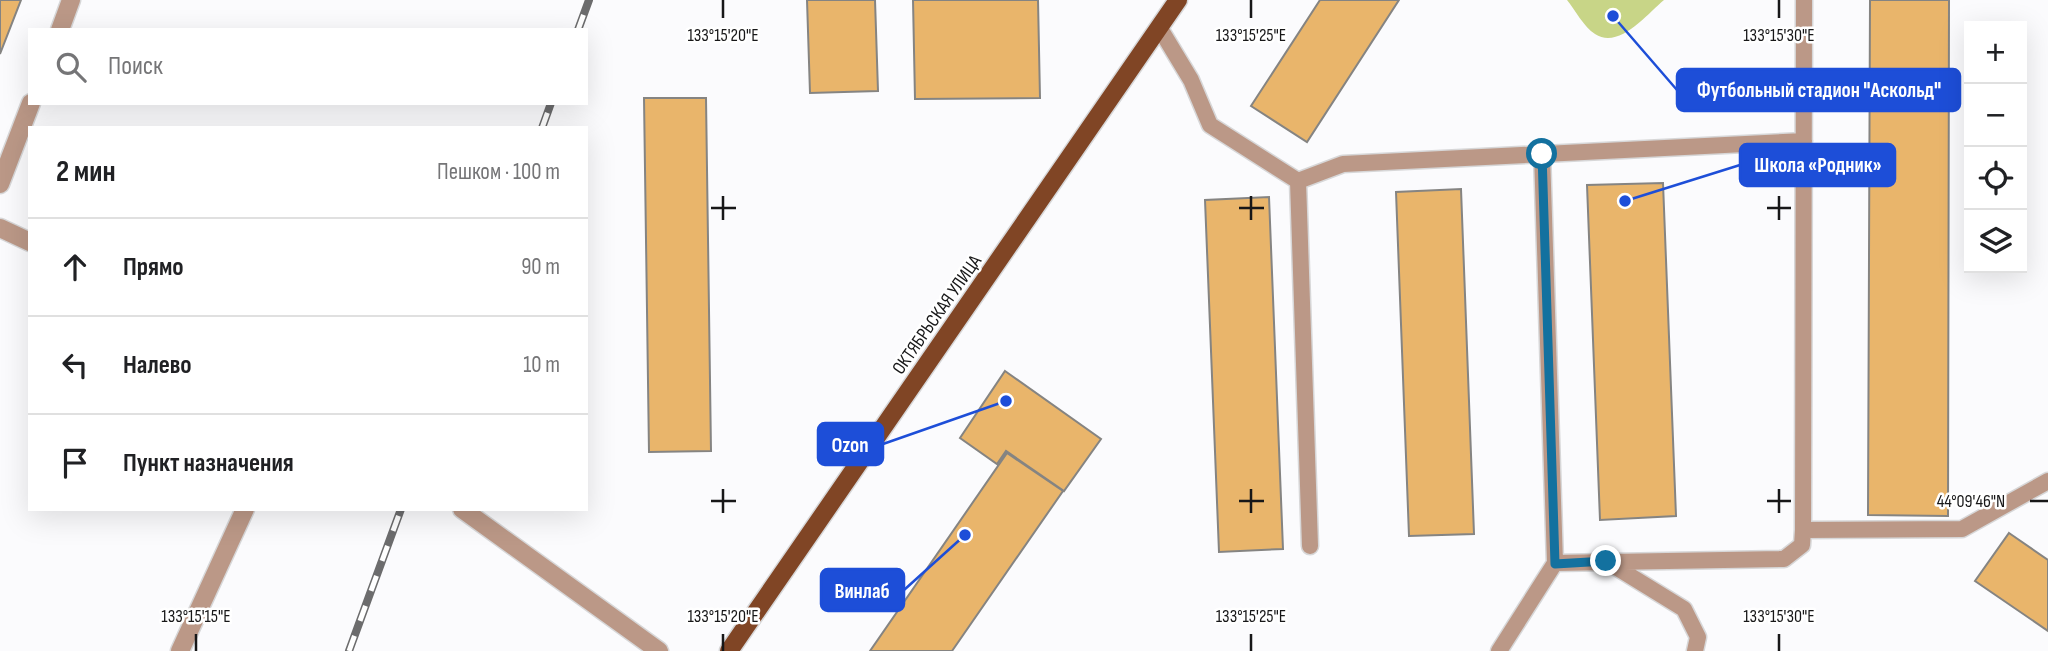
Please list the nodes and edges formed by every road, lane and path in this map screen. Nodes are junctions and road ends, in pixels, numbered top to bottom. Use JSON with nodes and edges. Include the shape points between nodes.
{"nodes":[{"id":1,"x":71,"y":0,"type":"edge"},
{"id":2,"x":1178,"y":0,"type":"edge"},
{"id":3,"x":1804,"y":0,"type":"edge"},
{"id":4,"x":1159,"y":27,"type":"junction"},
{"id":5,"x":61,"y":28,"type":"edge"},
{"id":6,"x":30,"y":105,"type":"edge"},
{"id":7,"x":1804,"y":141,"type":"junction"},
{"id":8,"x":1542,"y":154,"type":"junction"},
{"id":9,"x":1298,"y":181,"type":"junction"},
{"id":10,"x":0,"y":184,"type":"edge"},
{"id":11,"x":0,"y":228,"type":"edge"},
{"id":12,"x":28,"y":241,"type":"edge"},
{"id":13,"x":2048,"y":481,"type":"edge"},
{"id":14,"x":244,"y":511,"type":"edge"},
{"id":15,"x":465,"y":511,"type":"edge"},
{"id":16,"x":1803,"y":530,"type":"junction"},
{"id":17,"x":1310,"y":546,"type":"dead end"},
{"id":18,"x":1606,"y":561,"type":"junction"},
{"id":19,"x":1555,"y":564,"type":"junction"},
{"id":20,"x":180,"y":651,"type":"edge"},
{"id":21,"x":659,"y":651,"type":"edge"},
{"id":22,"x":729,"y":651,"type":"edge"},
{"id":23,"x":1499,"y":651,"type":"edge"},
{"id":24,"x":1695,"y":651,"type":"edge"}],
"edges":[{"from":1,"to":5,"type":"street"},
{"from":2,"to":4,"type":"main road","name":"ОКТЯБРЬСКАЯ УЛИЦА"},
{"from":3,"to":7,"type":"lane"},
{"from":4,"to":9,"type":"lane","via":[[1192,80],[1210,125]]},
{"from":4,"to":22,"type":"main road","name":"ОКТЯБРЬСКАЯ УЛИЦА"},
{"from":6,"to":10,"type":"street"},
{"from":7,"to":8,"type":"lane"},
{"from":7,"to":16,"type":"lane"},
{"from":8,"to":9,"type":"lane","via":[[1343,164]]},
{"from":8,"to":19,"type":"lane"},
{"from":9,"to":17,"type":"lane"},
{"from":11,"to":12,"type":"street"},
{"from":13,"to":16,"type":"lane","via":[[1962,529]]},
{"from":14,"to":20,"type":"street"},
{"from":15,"to":21,"type":"street"},
{"from":16,"to":18,"type":"lane","via":[[1802,545],[1784,559]]},
{"from":18,"to":19,"type":"lane"},
{"from":18,"to":24,"type":"lane","via":[[1684,609],[1698,637]]},
{"from":19,"to":23,"type":"lane"}]}
